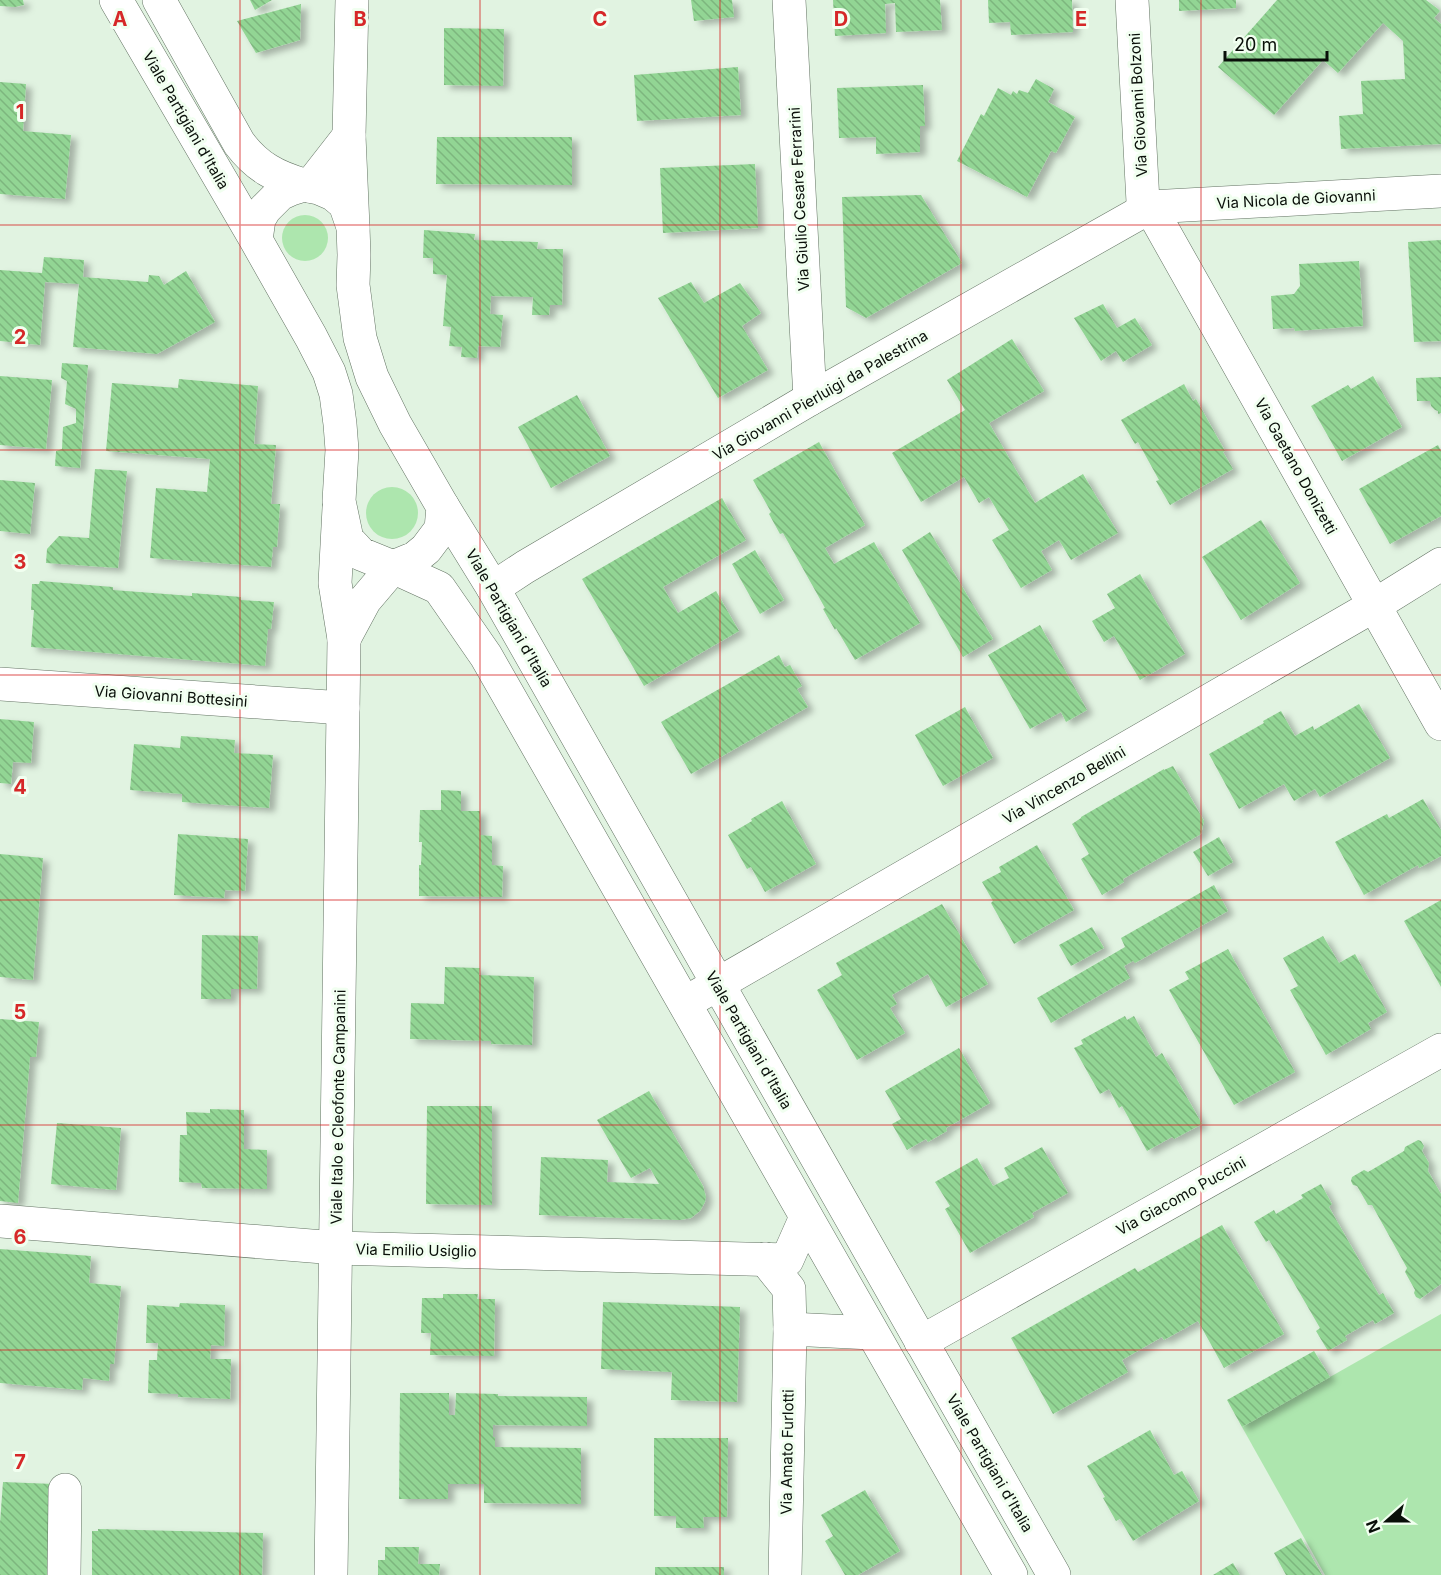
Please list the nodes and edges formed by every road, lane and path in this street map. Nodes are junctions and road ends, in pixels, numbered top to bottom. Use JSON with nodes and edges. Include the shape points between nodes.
{"nodes":[{"id":1,"x":116,"y":0,"type":"edge"},
{"id":2,"x":159,"y":0,"type":"edge"},
{"id":3,"x":352,"y":0,"type":"edge"},
{"id":4,"x":789,"y":0,"type":"edge"},
{"id":5,"x":1132,"y":0,"type":"edge"},
{"id":6,"x":349,"y":136,"type":"junction"},
{"id":7,"x":307,"y":185,"type":"junction"},
{"id":8,"x":1441,"y":191,"type":"edge"},
{"id":9,"x":1150,"y":207,"type":"junction"},
{"id":10,"x":353,"y":227,"type":"junction"},
{"id":11,"x":256,"y":240,"type":"junction"},
{"id":12,"x":810,"y":399,"type":"junction"},
{"id":13,"x":339,"y":501,"type":"junction"},
{"id":14,"x":443,"y":507,"type":"junction"},
{"id":15,"x":1441,"y":564,"type":"edge"},
{"id":16,"x":393,"y":567,"type":"junction"},
{"id":17,"x":493,"y":588,"type":"junction"},
{"id":18,"x":1375,"y":605,"type":"junction"},
{"id":19,"x":344,"y":639,"type":"junction"},
{"id":20,"x":0,"y":684,"type":"edge"},
{"id":21,"x":343,"y":708,"type":"junction"},
{"id":22,"x":1441,"y":724,"type":"edge"},
{"id":23,"x":717,"y":984,"type":"junction"},
{"id":24,"x":685,"y":1003,"type":"junction"},
{"id":25,"x":1441,"y":1050,"type":"edge"},
{"id":26,"x":806,"y":1217,"type":"junction"},
{"id":27,"x":0,"y":1221,"type":"edge"},
{"id":28,"x":336,"y":1248,"type":"junction"},
{"id":29,"x":765,"y":1259,"type":"junction"},
{"id":30,"x":790,"y":1329,"type":"junction"},
{"id":31,"x":872,"y":1333,"type":"junction"},
{"id":32,"x":921,"y":1342,"type":"junction"},
{"id":33,"x":65,"y":1490,"type":"dead end"},
{"id":34,"x":64,"y":1575,"type":"edge"},
{"id":35,"x":331,"y":1575,"type":"edge"},
{"id":36,"x":785,"y":1575,"type":"edge"},
{"id":37,"x":1011,"y":1575,"type":"edge"},
{"id":38,"x":1054,"y":1575,"type":"edge"}],
"edges":[{"from":1,"to":11,"type":"street","name":"Viale Partigiani d'Italia"},
{"from":2,"to":7,"type":"street","name":"Viale Partigiani d'Italia","via":[[246,152],[266,170]]},
{"from":3,"to":6,"type":"street"},
{"from":4,"to":12,"type":"street","name":"Via Giulio Cesare Ferrarini"},
{"from":5,"to":9,"type":"street","name":"Via Giovanni Bolzoni","via":[[1143,202]]},
{"from":6,"to":7,"type":"street"},
{"from":6,"to":10,"type":"street"},
{"from":7,"to":10,"type":"street","name":"Viale Partigiani d'Italia","via":[[333,194],[345,204]]},
{"from":7,"to":11,"type":"street","via":[[280,194],[265,209]]},
{"from":8,"to":9,"type":"street","name":"Via Nicola de Giovanni"},
{"from":9,"to":12,"type":"street","name":"Via Giovanni Pierluigi da Palestrina"},
{"from":9,"to":18,"type":"street","name":"Via Gaetano Donizetti"},
{"from":10,"to":14,"type":"street","name":"Viale Partigiani d'Italia","via":[[353,285],[360,338],[372,377]]},
{"from":11,"to":13,"type":"street","name":"Viale Partigiani d'Italia","via":[[311,337],[336,394],[342,450]]},
{"from":12,"to":17,"type":"street","name":"Via Giovanni Pierluigi da Palestrina"},
{"from":13,"to":16,"type":"street","name":"Viale Partigiani d'Italia","via":[[347,539],[361,554]]},
{"from":13,"to":19,"type":"street","name":"Viale Italo e Cleofonte Campanini","via":[[335,583]]},
{"from":14,"to":16,"type":"street","via":[[441,529],[426,549]]},
{"from":14,"to":17,"type":"street","name":"Viale Partigiani d'Italia"},
{"from":15,"to":18,"type":"street","name":"Via Vincenzo Bellini"},
{"from":16,"to":19,"type":"street","name":"Viale Italo e Cleofonte Campanini","via":[[365,600]]},
{"from":16,"to":24,"type":"street","name":"Viale Partigiani d'Italia","via":[[439,588],[486,656]]},
{"from":17,"to":23,"type":"street","name":"Viale Partigiani d'Italia"},
{"from":18,"to":22,"type":"street","name":"Via Gaetano Donizetti"},
{"from":18,"to":23,"type":"street","name":"Via Vincenzo Bellini"},
{"from":19,"to":21,"type":"street","name":"Viale Italo e Cleofonte Campanini"},
{"from":20,"to":21,"type":"street","name":"Via Giovanni Bottesini"},
{"from":21,"to":28,"type":"street","name":"Viale Italo e Cleofonte Campanini"},
{"from":23,"to":24,"type":"street","name":"Via Vincenzo Bellini"},
{"from":23,"to":32,"type":"street","name":"Viale Partigiani d'Italia"},
{"from":24,"to":26,"type":"street","name":"Viale Partigiani d'Italia"},
{"from":25,"to":32,"type":"street","name":"Via Giacomo Puccini"},
{"from":26,"to":29,"type":"street","name":"Via Emilio Usiglio","via":[[787,1260]]},
{"from":26,"to":31,"type":"street","name":"Viale Partigiani d'Italia"},
{"from":27,"to":28,"type":"street","name":"Via Emilio Usiglio"},
{"from":28,"to":29,"type":"street","name":"Via Emilio Usiglio"},
{"from":28,"to":35,"type":"street","name":"Viale Italo e Cleofonte Campanini"},
{"from":29,"to":30,"type":"street","name":"Via Amato Furlotti","via":[[789,1289]]},
{"from":30,"to":31,"type":"street"},
{"from":30,"to":36,"type":"street","name":"Via Amato Furlotti"},
{"from":31,"to":37,"type":"street","name":"Viale Partigiani d'Italia"},
{"from":32,"to":38,"type":"street","name":"Viale Partigiani d'Italia"},
{"from":33,"to":34,"type":"street"}]}
